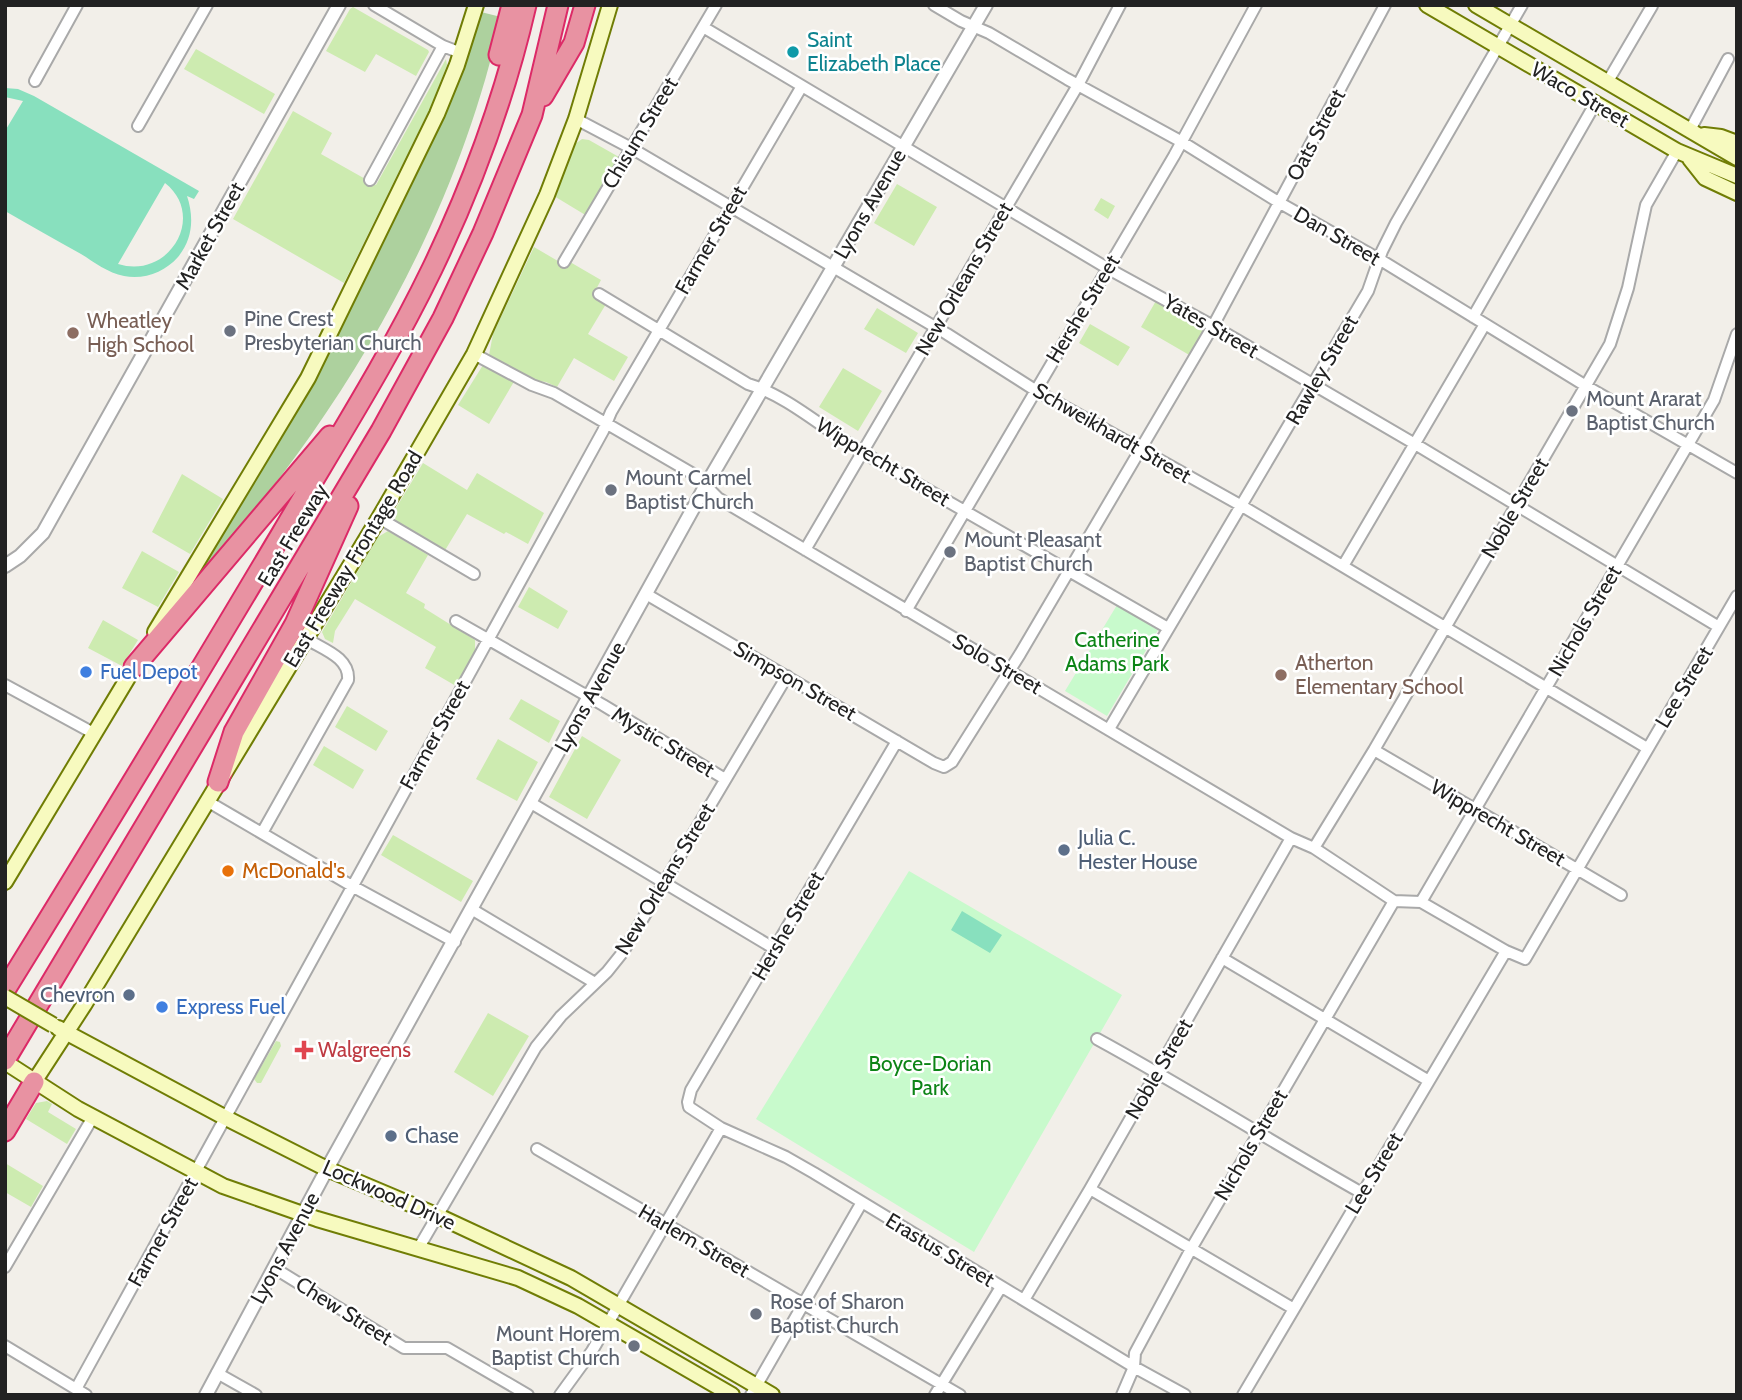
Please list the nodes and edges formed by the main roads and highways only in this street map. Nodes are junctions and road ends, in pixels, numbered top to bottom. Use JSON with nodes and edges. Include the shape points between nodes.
{"nodes":[{"id":1,"x":476,"y":5,"type":"edge"},
{"id":2,"x":512,"y":5,"type":"edge"},
{"id":3,"x":526,"y":5,"type":"edge"},
{"id":4,"x":558,"y":5,"type":"edge"},
{"id":5,"x":585,"y":5,"type":"edge"},
{"id":6,"x":610,"y":5,"type":"edge"},
{"id":7,"x":1427,"y":5,"type":"edge"},
{"id":8,"x":1476,"y":5,"type":"edge"},
{"id":9,"x":532,"y":115,"type":"junction"},
{"id":10,"x":1693,"y":132,"type":"junction"},
{"id":11,"x":1737,"y":143,"type":"edge"},
{"id":12,"x":1682,"y":153,"type":"junction"},
{"id":13,"x":480,"y":157,"type":"junction"},
{"id":14,"x":1737,"y":158,"type":"edge"},
{"id":15,"x":1737,"y":176,"type":"edge"},
{"id":16,"x":1737,"y":193,"type":"edge"},
{"id":17,"x":356,"y":407,"type":"junction"},
{"id":18,"x":381,"y":431,"type":"junction"},
{"id":19,"x":134,"y":667,"type":"junction"},
{"id":20,"x":218,"y":782,"type":"junction"},
{"id":21,"x":5,"y":882,"type":"edge"},
{"id":22,"x":5,"y":990,"type":"edge"},
{"id":23,"x":5,"y":998,"type":"edge"},
{"id":24,"x":59,"y":1029,"type":"junction"},
{"id":25,"x":5,"y":1061,"type":"edge"},
{"id":26,"x":29,"y":1079,"type":"junction"},
{"id":27,"x":5,"y":1131,"type":"edge"},
{"id":28,"x":753,"y":1390,"type":"edge"},
{"id":29,"x":732,"y":1395,"type":"edge"},
{"id":30,"x":772,"y":1395,"type":"edge"}],
"edges":[{"from":1,"to":19,"type":"main road","via":[[438,114],[324,347]]},
{"from":2,"to":13,"type":"highway","via":[[480,115]]},
{"from":3,"to":13,"type":"highway","name":"East Freeway"},
{"from":4,"to":9,"type":"highway","name":"East Freeway"},
{"from":5,"to":9,"type":"highway","via":[[574,43]]},
{"from":6,"to":20,"type":"main road","name":"East Freeway Frontage Road","via":[[576,119],[547,195],[474,354]]},
{"from":7,"to":12,"type":"main road","name":"Waco Street"},
{"from":8,"to":10,"type":"main road","name":"Waco Street"},
{"from":9,"to":18,"type":"highway","name":"East Freeway","via":[[443,318]]},
{"from":10,"to":11,"type":"main road"},
{"from":10,"to":14,"type":"main road","name":"Waco Street"},
{"from":12,"to":15,"type":"main road","name":"Waco Street"},
{"from":12,"to":16,"type":"main road","via":[[1705,178]]},
{"from":13,"to":17,"type":"highway","name":"East Freeway","via":[[432,268]]},
{"from":17,"to":19,"type":"highway"},
{"from":17,"to":22,"type":"highway","name":"East Freeway"},
{"from":18,"to":20,"type":"highway","via":[[300,613],[234,732]]},
{"from":18,"to":25,"type":"highway","name":"East Freeway"},
{"from":19,"to":21,"type":"main road"},
{"from":20,"to":24,"type":"main road","name":"East Freeway Frontage Road"},
{"from":23,"to":24,"type":"main road","name":"Lockwood Drive","bridge":true},
{"from":24,"to":26,"type":"main road","name":"East Freeway Frontage Road"},
{"from":24,"to":28,"type":"main road","name":"Lockwood Drive","via":[[327,1169],[571,1278],[620,1304]]},
{"from":25,"to":26,"type":"main road","name":"Lockwood Drive"},
{"from":26,"to":27,"type":"highway"},
{"from":26,"to":29,"type":"main road","name":"Lockwood Drive","via":[[238,1192],[518,1278],[578,1306]]},
{"from":28,"to":30,"type":"main road","name":"Lockwood Drive"}]}
